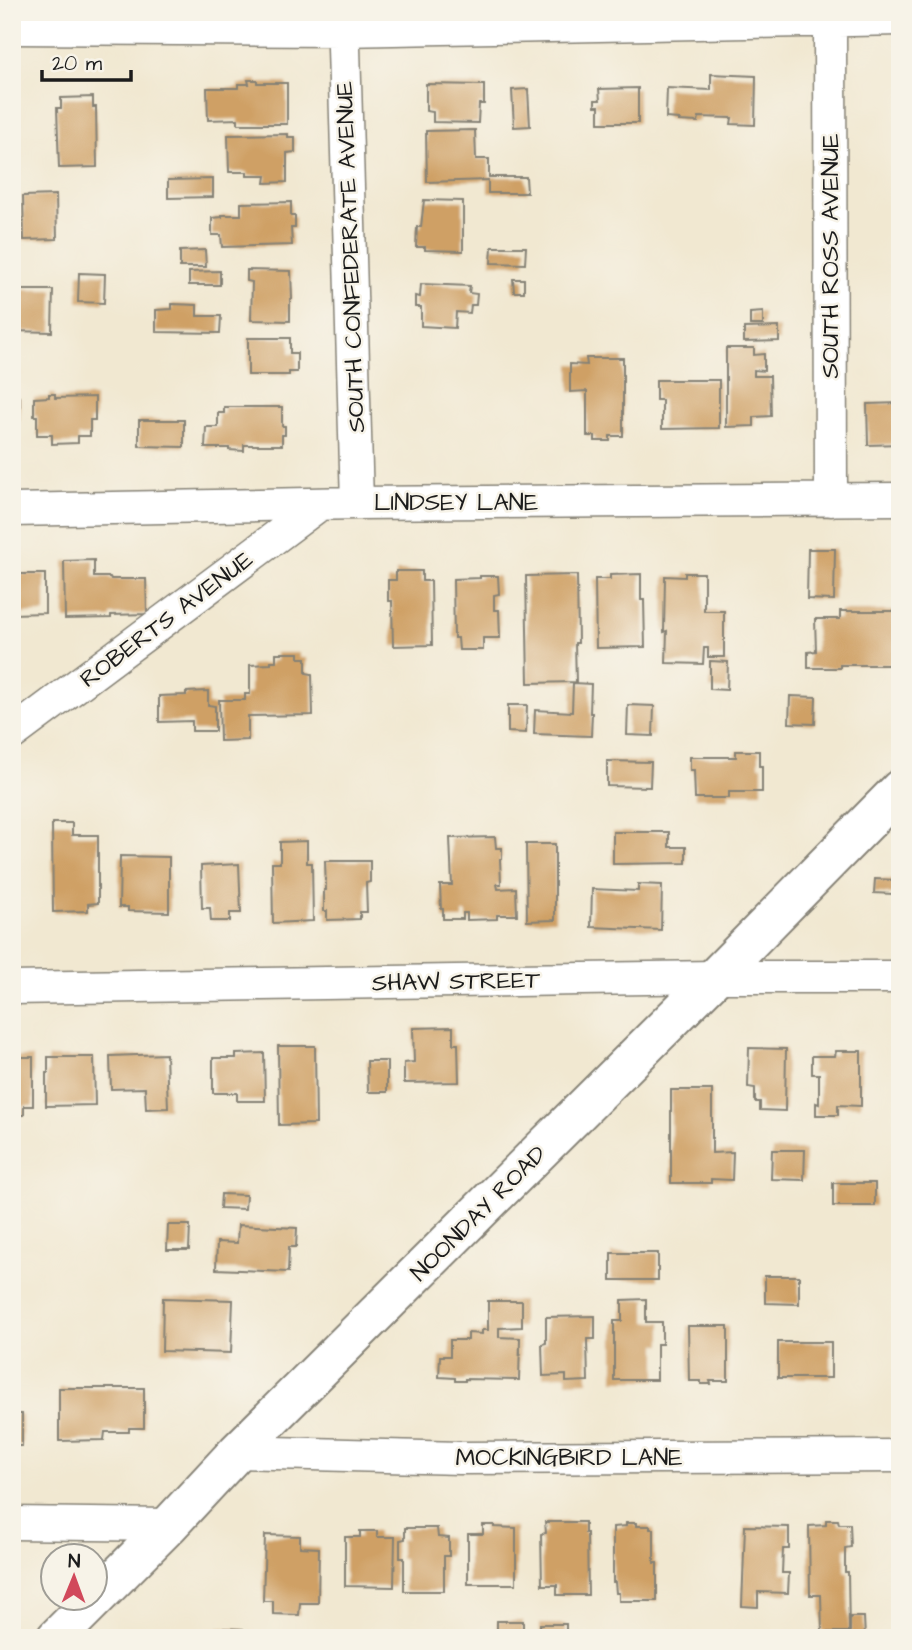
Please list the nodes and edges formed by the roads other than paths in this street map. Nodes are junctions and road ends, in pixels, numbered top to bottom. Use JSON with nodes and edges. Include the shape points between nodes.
{"nodes":[{"id":1,"x":830,"y":16,"type":"edge"},
{"id":2,"x":900,"y":19,"type":"edge"},
{"id":3,"x":343,"y":21,"type":"edge"},
{"id":4,"x":12,"y":28,"type":"edge"},
{"id":5,"x":900,"y":499,"type":"edge"},
{"id":6,"x":831,"y":500,"type":"junction"},
{"id":7,"x":357,"y":503,"type":"junction"},
{"id":8,"x":320,"y":504,"type":"junction"},
{"id":9,"x":12,"y":510,"type":"edge"},
{"id":10,"x":12,"y":734,"type":"edge"},
{"id":11,"x":900,"y":789,"type":"edge"},
{"id":12,"x":900,"y":977,"type":"edge"},
{"id":13,"x":715,"y":978,"type":"junction"},
{"id":14,"x":12,"y":988,"type":"edge"},
{"id":15,"x":237,"y":1452,"type":"junction"},
{"id":16,"x":900,"y":1456,"type":"edge"},
{"id":17,"x":12,"y":1523,"type":"edge"},
{"id":18,"x":169,"y":1525,"type":"junction"},
{"id":19,"x":56,"y":1638,"type":"edge"}],
"edges":[{"from":1,"to":2,"type":"street"},
{"from":1,"to":3,"type":"street"},
{"from":1,"to":6,"type":"street","name":"SOUTH ROSS AVENUE"},
{"from":3,"to":4,"type":"street"},
{"from":3,"to":7,"type":"street","name":"SOUTH CONFEDERATE AVENUE"},
{"from":5,"to":6,"type":"street","name":"LINDSEY LANE"},
{"from":6,"to":7,"type":"street","name":"LINDSEY LANE"},
{"from":7,"to":8,"type":"street","name":"LINDSEY LANE"},
{"from":8,"to":9,"type":"street","name":"LINDSEY LANE"},
{"from":8,"to":10,"type":"street","name":"ROBERTS AVENUE"},
{"from":11,"to":13,"type":"street","name":"NOONDAY ROAD"},
{"from":12,"to":13,"type":"street","name":"SHAW STREET"},
{"from":13,"to":14,"type":"street","name":"SHAW STREET"},
{"from":13,"to":15,"type":"street","name":"NOONDAY ROAD"},
{"from":15,"to":16,"type":"street","name":"MOCKINGBIRD LANE","via":[[460,1458]]},
{"from":15,"to":18,"type":"street","name":"NOONDAY ROAD"},
{"from":17,"to":18,"type":"street"},
{"from":18,"to":19,"type":"street","name":"NOONDAY ROAD"}]}
